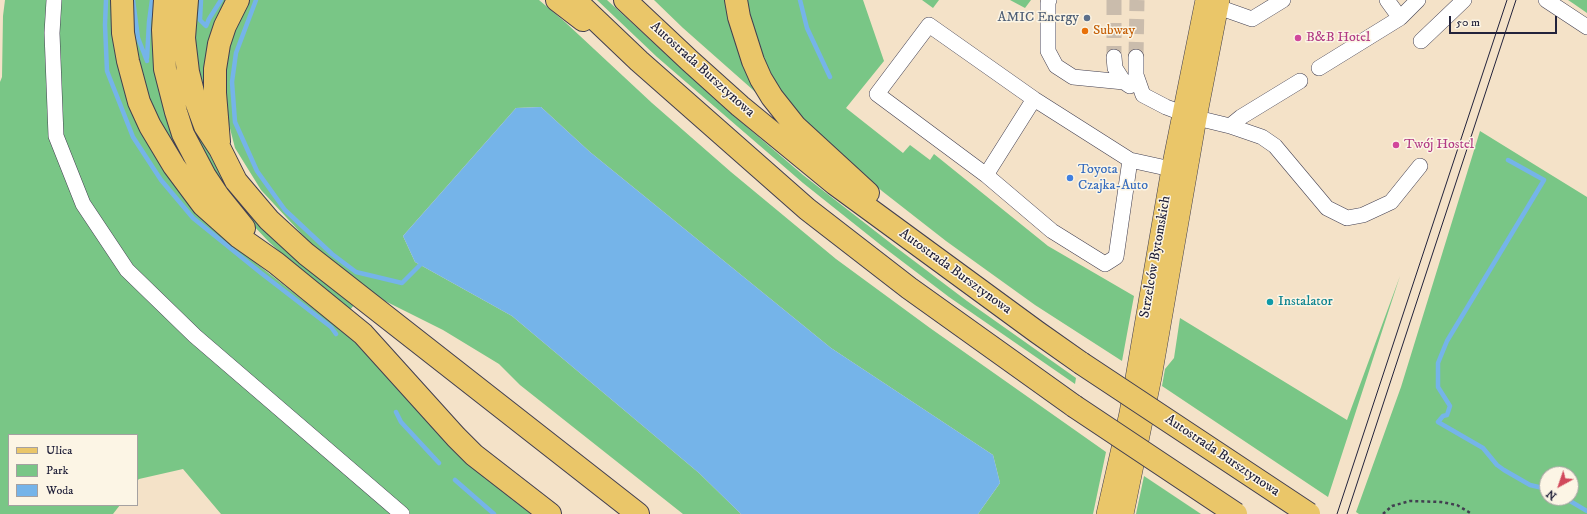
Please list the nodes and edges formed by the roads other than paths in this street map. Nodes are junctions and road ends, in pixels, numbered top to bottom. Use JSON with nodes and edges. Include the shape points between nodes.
{"nodes":[{"id":1,"x":54,"y":0,"type":"edge"},
{"id":2,"x":122,"y":0,"type":"edge"},
{"id":3,"x":165,"y":0,"type":"edge"},
{"id":4,"x":187,"y":0,"type":"edge"},
{"id":5,"x":238,"y":0,"type":"edge"},
{"id":6,"x":557,"y":0,"type":"edge"},
{"id":7,"x":575,"y":0,"type":"edge"},
{"id":8,"x":625,"y":0,"type":"edge"},
{"id":9,"x":736,"y":0,"type":"edge"},
{"id":10,"x":1049,"y":0,"type":"edge"},
{"id":11,"x":1283,"y":0,"type":"edge"},
{"id":12,"x":1388,"y":0,"type":"edge"},
{"id":13,"x":1418,"y":0,"type":"edge"},
{"id":14,"x":1464,"y":0,"type":"edge"},
{"id":15,"x":1546,"y":0,"type":"edge"},
{"id":16,"x":1215,"y":2,"type":"edge"},
{"id":17,"x":1400,"y":18,"type":"junction"},
{"id":18,"x":1587,"y":27,"type":"edge"},
{"id":19,"x":1421,"y":41,"type":"dead end"},
{"id":20,"x":1114,"y":57,"type":"tunnel mouth"},
{"id":21,"x":1136,"y":57,"type":"tunnel mouth"},
{"id":22,"x":639,"y":61,"type":"junction"},
{"id":23,"x":1319,"y":68,"type":"dead end"},
{"id":24,"x":1300,"y":81,"type":"dead end"},
{"id":25,"x":1124,"y":82,"type":"junction"},
{"id":26,"x":1143,"y":95,"type":"junction"},
{"id":27,"x":1034,"y":99,"type":"junction"},
{"id":28,"x":1189,"y":115,"type":"junction"},
{"id":29,"x":1230,"y":126,"type":"junction"},
{"id":30,"x":220,"y":149,"type":"junction"},
{"id":31,"x":1130,"y":160,"type":"junction"},
{"id":32,"x":1420,"y":166,"type":"dead end"},
{"id":33,"x":1171,"y":169,"type":"junction"},
{"id":34,"x":986,"y":175,"type":"junction"},
{"id":35,"x":901,"y":233,"type":"junction"},
{"id":36,"x":276,"y":263,"type":"junction"},
{"id":37,"x":402,"y":514,"type":"edge"},
{"id":38,"x":550,"y":514,"type":"edge"},
{"id":39,"x":638,"y":514,"type":"edge"},
{"id":40,"x":1106,"y":514,"type":"edge"},
{"id":41,"x":1124,"y":514,"type":"edge"},
{"id":42,"x":1236,"y":514,"type":"edge"},
{"id":43,"x":1309,"y":514,"type":"edge"}],
"edges":[{"from":1,"to":37,"type":"street","via":[[52,33],[56,136],[83,204],[96,224],[128,270],[195,336]]},
{"from":2,"to":36,"type":"highway","via":[[123,33],[132,78],[142,108],[161,146],[204,205],[239,238]]},
{"from":3,"to":36,"type":"highway","via":[[165,69],[183,134],[219,197]]},
{"from":4,"to":30,"type":"highway","via":[[184,38],[188,72],[205,126]]},
{"from":5,"to":30,"type":"highway","via":[[219,44],[215,69]]},
{"from":6,"to":22,"type":"highway"},
{"from":7,"to":22,"type":"highway"},
{"from":8,"to":35,"type":"highway","name":"Autostrada Bursztynowa","via":[[740,106],[835,184]]},
{"from":9,"to":35,"type":"highway","via":[[738,17],[753,61],[772,97],[795,126],[867,192]]},
{"from":10,"to":25,"type":"street","via":[[1048,51],[1056,66],[1073,77]]},
{"from":11,"to":16,"type":"street","via":[[1252,19]]},
{"from":12,"to":17,"type":"street"},
{"from":13,"to":17,"type":"street"},
{"from":14,"to":19,"type":"street"},
{"from":15,"to":18,"type":"street"},
{"from":16,"to":28,"type":"main road","name":"Strzelców Bytomskich"},
{"from":17,"to":23,"type":"street"},
{"from":20,"to":25,"type":"street","via":[[1115,68]]},
{"from":21,"to":26,"type":"street","via":[[1136,75]]},
{"from":22,"to":42,"type":"highway","bridge":true,"via":[[807,209],[909,288],[1074,406]]},
{"from":24,"to":29,"type":"street"},
{"from":25,"to":26,"type":"street"},
{"from":26,"to":28,"type":"street"},
{"from":27,"to":31,"type":"street"},
{"from":27,"to":34,"type":"street"},
{"from":27,"to":34,"type":"street","via":[[928,25],[877,94]]},
{"from":28,"to":29,"type":"street"},
{"from":28,"to":33,"type":"main road","name":"Strzelców Bytomskich"},
{"from":28,"to":41,"type":"main road","name":"Strzelców Bytomskich","via":[[1153,371]]},
{"from":29,"to":32,"type":"street","via":[[1262,137],[1274,146],[1328,208],[1347,218],[1363,215],[1391,202]]},
{"from":30,"to":39,"type":"highway","via":[[236,181],[287,238]]},
{"from":31,"to":33,"type":"street"},
{"from":31,"to":34,"type":"street","via":[[1116,257],[1105,264],[1052,231]]},
{"from":33,"to":40,"type":"main road","name":"Strzelców Bytomskich","via":[[1129,413]]},
{"from":35,"to":43,"type":"highway","name":"Autostrada Bursztynowa","bridge":true,"via":[[1081,363]]},
{"from":36,"to":38,"type":"highway","via":[[364,334],[474,455]]}]}
